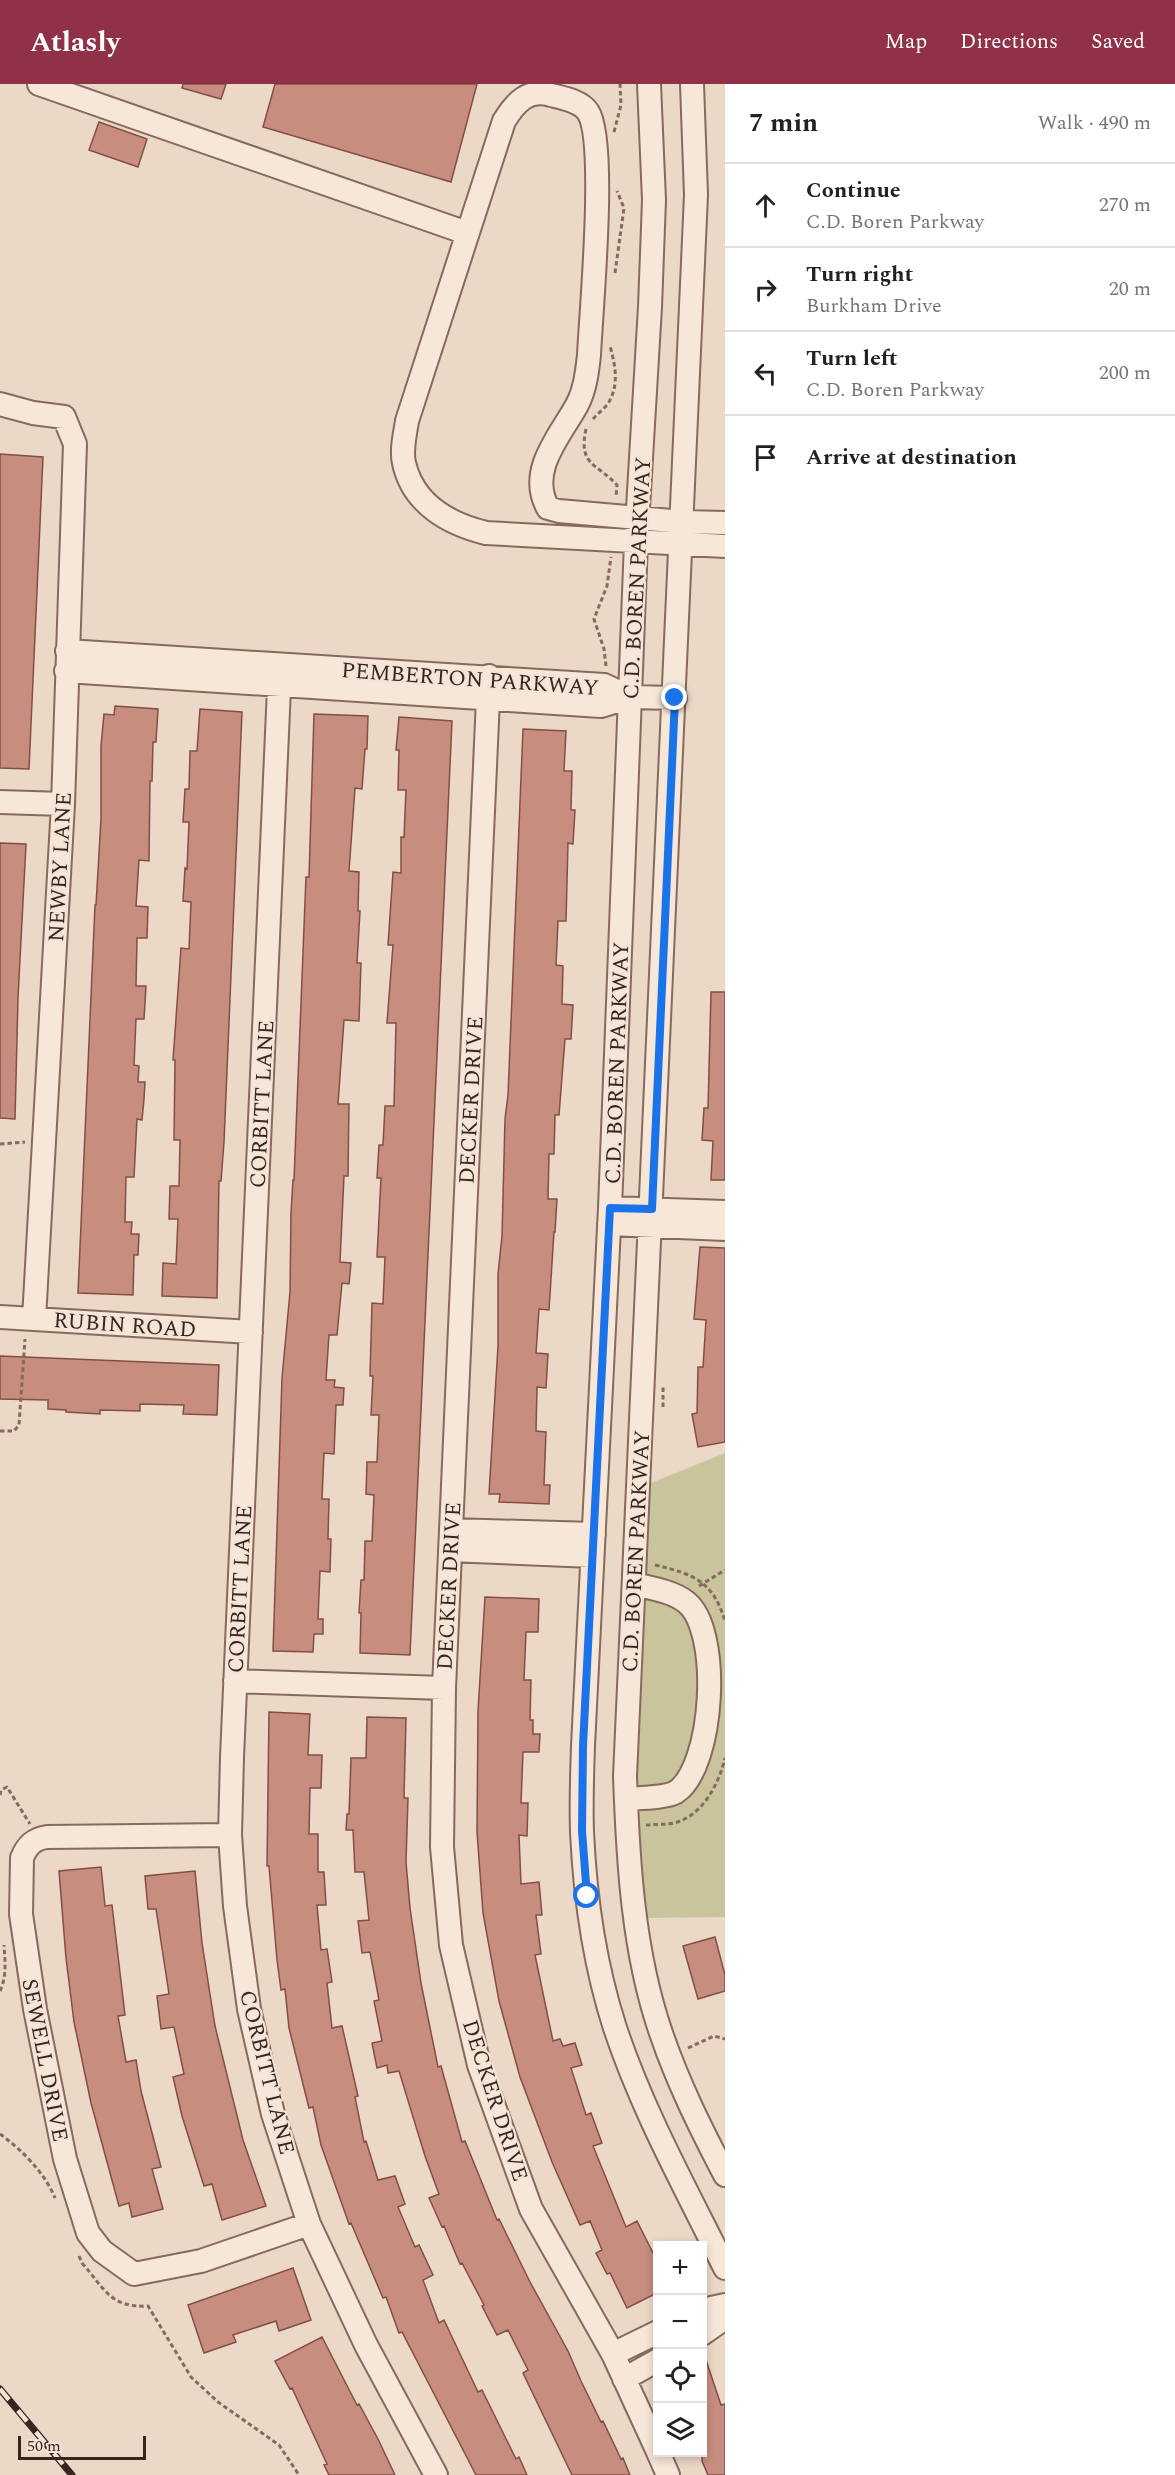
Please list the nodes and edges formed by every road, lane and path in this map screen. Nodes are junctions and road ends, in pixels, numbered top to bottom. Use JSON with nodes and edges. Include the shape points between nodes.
{"nodes":[{"id":1,"x":39,"y":84,"type":"edge"},
{"id":2,"x":620,"y":84,"type":"edge"},
{"id":3,"x":649,"y":84,"type":"edge"},
{"id":4,"x":692,"y":84,"type":"edge"},
{"id":5,"x":613,"y":136,"type":"dead end"},
{"id":6,"x":615,"y":187,"type":"dead end"},
{"id":7,"x":467,"y":232,"type":"junction"},
{"id":8,"x":612,"y":281,"type":"dead end"},
{"id":9,"x":608,"y":339,"type":"dead end"},
{"id":10,"x":0,"y":404,"type":"edge"},
{"id":11,"x":592,"y":421,"type":"dead end"},
{"id":12,"x":587,"y":427,"type":"dead end"},
{"id":13,"x":548,"y":508,"type":"junction"},
{"id":14,"x":614,"y":516,"type":"junction"},
{"id":15,"x":638,"y":518,"type":"junction"},
{"id":16,"x":683,"y":522,"type":"junction"},
{"id":17,"x":725,"y":523,"type":"edge"},
{"id":18,"x":536,"y":536,"type":"junction"},
{"id":19,"x":612,"y":541,"type":"junction"},
{"id":20,"x":636,"y":542,"type":"junction"},
{"id":21,"x":681,"y":545,"type":"junction"},
{"id":22,"x":725,"y":546,"type":"edge"},
{"id":23,"x":67,"y":661,"type":"junction"},
{"id":24,"x":280,"y":675,"type":"junction"},
{"id":25,"x":489,"y":676,"type":"junction"},
{"id":26,"x":604,"y":685,"type":"junction"},
{"id":27,"x":630,"y":697,"type":"junction"},
{"id":28,"x":488,"y":698,"type":"junction"},
{"id":29,"x":675,"y":698,"type":"junction"},
{"id":30,"x":0,"y":802,"type":"edge"},
{"id":31,"x":63,"y":804,"type":"junction"},
{"id":32,"x":44,"y":1141,"type":"junction"},
{"id":33,"x":0,"y":1144,"type":"edge"},
{"id":34,"x":725,"y":1212,"type":"edge"},
{"id":35,"x":609,"y":1216,"type":"junction"},
{"id":36,"x":651,"y":1218,"type":"junction"},
{"id":37,"x":725,"y":1229,"type":"edge"},
{"id":38,"x":0,"y":1317,"type":"edge"},
{"id":39,"x":34,"y":1319,"type":"junction"},
{"id":40,"x":251,"y":1332,"type":"junction"},
{"id":41,"x":662,"y":1381,"type":"dead end"},
{"id":42,"x":662,"y":1409,"type":"dead end"},
{"id":43,"x":450,"y":1540,"type":"junction"},
{"id":44,"x":593,"y":1545,"type":"junction"},
{"id":45,"x":657,"y":1556,"type":"dead end"},
{"id":46,"x":725,"y":1570,"type":"edge"},
{"id":47,"x":642,"y":1586,"type":"junction"},
{"id":48,"x":679,"y":1599,"type":"junction"},
{"id":49,"x":235,"y":1681,"type":"junction"},
{"id":50,"x":444,"y":1688,"type":"junction"},
{"id":51,"x":0,"y":1795,"type":"edge"},
{"id":52,"x":626,"y":1799,"type":"junction"},
{"id":53,"x":231,"y":1835,"type":"junction"},
{"id":54,"x":38,"y":1838,"type":"junction"},
{"id":55,"x":4,"y":1941,"type":"dead end"},
{"id":56,"x":0,"y":1991,"type":"edge"},
{"id":57,"x":725,"y":2039,"type":"edge"},
{"id":58,"x":683,"y":2050,"type":"junction"},
{"id":59,"x":0,"y":2134,"type":"edge"},
{"id":60,"x":725,"y":2175,"type":"edge"},
{"id":61,"x":56,"y":2200,"type":"dead end"},
{"id":62,"x":309,"y":2224,"type":"junction"},
{"id":63,"x":79,"y":2254,"type":"dead end"},
{"id":64,"x":725,"y":2268,"type":"edge"},
{"id":65,"x":725,"y":2305,"type":"edge"},
{"id":66,"x":707,"y":2309,"type":"edge"},
{"id":67,"x":725,"y":2318,"type":"edge"},
{"id":68,"x":707,"y":2331,"type":"edge"},
{"id":69,"x":653,"y":2334,"type":"edge"},
{"id":70,"x":613,"y":2354,"type":"junction"},
{"id":71,"x":653,"y":2362,"type":"edge"},
{"id":72,"x":624,"y":2379,"type":"junction"},
{"id":73,"x":653,"y":2441,"type":"edge"},
{"id":74,"x":660,"y":2457,"type":"edge"},
{"id":75,"x":299,"y":2475,"type":"edge"},
{"id":76,"x":436,"y":2475,"type":"edge"},
{"id":77,"x":668,"y":2475,"type":"edge"}],
"edges":[{"from":1,"to":7,"type":"street"},
{"from":2,"to":5,"type":"path","via":[[621,105]]},
{"from":3,"to":15,"type":"street","name":"C.D. BOREN PARKWAY","via":[[654,200]]},
{"from":4,"to":16,"type":"street","name":"C.D. BOREN PARKWAY","via":[[696,195]]},
{"from":6,"to":8,"type":"path","via":[[624,208]]},
{"from":7,"to":13,"type":"street","via":[[504,121],[515,103],[529,94],[542,92],[572,100],[587,110],[592,120],[597,188],[589,355],[577,405],[556,437],[543,472],[543,498]]},
{"from":7,"to":18,"type":"street","via":[[407,421],[404,463],[414,488],[432,510],[461,527]]},
{"from":9,"to":11,"type":"path","via":[[615,382],[610,401]]},
{"from":10,"to":23,"type":"street","name":"NEWBY LANE","via":[[64,417],[75,444]]},
{"from":12,"to":14,"type":"path","via":[[583,444],[586,457],[617,485]]},
{"from":13,"to":14,"type":"street"},
{"from":13,"to":18,"type":"street"},
{"from":14,"to":15,"type":"street"},
{"from":15,"to":16,"type":"street"},
{"from":15,"to":20,"type":"street","name":"C.D. BOREN PARKWAY"},
{"from":16,"to":17,"type":"street"},
{"from":16,"to":21,"type":"street","name":"C.D. BOREN PARKWAY"},
{"from":18,"to":19,"type":"street"},
{"from":19,"to":20,"type":"street"},
{"from":19,"to":26,"type":"path","via":[[607,586],[594,619],[604,649]]},
{"from":20,"to":21,"type":"street"},
{"from":20,"to":27,"type":"street","name":"C.D. BOREN PARKWAY"},
{"from":21,"to":22,"type":"street"},
{"from":21,"to":29,"type":"street","name":"C.D. BOREN PARKWAY"},
{"from":23,"to":24,"type":"street","name":"PEMBERTON PARKWAY"},
{"from":23,"to":31,"type":"street","name":"NEWBY LANE"},
{"from":24,"to":25,"type":"street","name":"PEMBERTON PARKWAY"},
{"from":24,"to":28,"type":"street","name":"PEMBERTON PARKWAY"},
{"from":24,"to":40,"type":"street","name":"CORBITT LANE"},
{"from":25,"to":26,"type":"street","name":"PEMBERTON PARKWAY"},
{"from":25,"to":28,"type":"street","name":"DECKER DRIVE"},
{"from":26,"to":27,"type":"street","name":"PEMBERTON PARKWAY"},
{"from":27,"to":28,"type":"street","name":"PEMBERTON PARKWAY","via":[[600,706]]},
{"from":27,"to":29,"type":"street"},
{"from":27,"to":35,"type":"street","name":"C.D. BOREN PARKWAY"},
{"from":28,"to":43,"type":"street","name":"DECKER DRIVE"},
{"from":29,"to":36,"type":"street","name":"C.D. BOREN PARKWAY"},
{"from":30,"to":31,"type":"street"},
{"from":31,"to":32,"type":"street","name":"NEWBY LANE"},
{"from":32,"to":33,"type":"path"},
{"from":32,"to":39,"type":"street","name":"NEWBY LANE"},
{"from":34,"to":36,"type":"street"},
{"from":35,"to":36,"type":"street"},
{"from":35,"to":44,"type":"street","name":"C.D. BOREN PARKWAY"},
{"from":36,"to":37,"type":"street"},
{"from":36,"to":47,"type":"street","name":"C.D. BOREN PARKWAY"},
{"from":38,"to":39,"type":"street","name":"RUBIN ROAD"},
{"from":39,"to":40,"type":"street","name":"RUBIN ROAD"},
{"from":40,"to":49,"type":"street","name":"CORBITT LANE"},
{"from":41,"to":42,"type":"path"},
{"from":43,"to":44,"type":"street"},
{"from":43,"to":50,"type":"street","name":"DECKER DRIVE"},
{"from":44,"to":64,"type":"street","name":"C.D. BOREN PARKWAY","via":[[582,1831],[587,1896],[598,1959],[615,2027],[639,2093]]},
{"from":45,"to":47,"type":"path"},
{"from":46,"to":48,"type":"path"},
{"from":47,"to":48,"type":"street"},
{"from":47,"to":52,"type":"street","name":"C.D. BOREN PARKWAY"},
{"from":48,"to":52,"type":"street","via":[[694,1611],[708,1660],[709,1704],[702,1745],[690,1774],[675,1792]]},
{"from":49,"to":50,"type":"street"},
{"from":49,"to":53,"type":"street","name":"CORBITT LANE"},
{"from":50,"to":70,"type":"street","name":"DECKER DRIVE","via":[[442,1847],[451,1945],[479,2065],[531,2209]]},
{"from":51,"to":54,"type":"path","via":[[7,1787]]},
{"from":52,"to":58,"type":"street","name":"C.D. BOREN PARKWAY","via":[[628,1862],[642,1957],[661,2032]]},
{"from":53,"to":54,"type":"street"},
{"from":53,"to":62,"type":"street","name":"CORBITT LANE","via":[[235,1906],[249,2009],[273,2114]]},
{"from":54,"to":62,"type":"street","name":"SEWELL DRIVE","via":[[22,1858],[21,1914],[35,2009],[65,2158],[88,2233],[102,2251],[134,2274],[201,2261]]},
{"from":55,"to":56,"type":"path","via":[[6,1965]]},
{"from":57,"to":58,"type":"path","via":[[714,2036]]},
{"from":58,"to":60,"type":"street","name":"C.D. BOREN PARKWAY","via":[[694,2116]]},
{"from":59,"to":61,"type":"path","via":[[16,2145]]},
{"from":62,"to":76,"type":"street","name":"CORBITT LANE","via":[[366,2344]]},
{"from":63,"to":75,"type":"path","via":[[82,2263],[120,2304],[148,2306],[191,2377],[218,2402],[279,2445]]},
{"from":65,"to":66,"type":"street"},
{"from":67,"to":68,"type":"street"},
{"from":69,"to":70,"type":"street"},
{"from":70,"to":72,"type":"street","name":"DECKER DRIVE"},
{"from":71,"to":72,"type":"street"},
{"from":72,"to":73,"type":"street","name":"DECKER DRIVE"},
{"from":74,"to":77,"type":"street","name":"DECKER DRIVE"}]}
